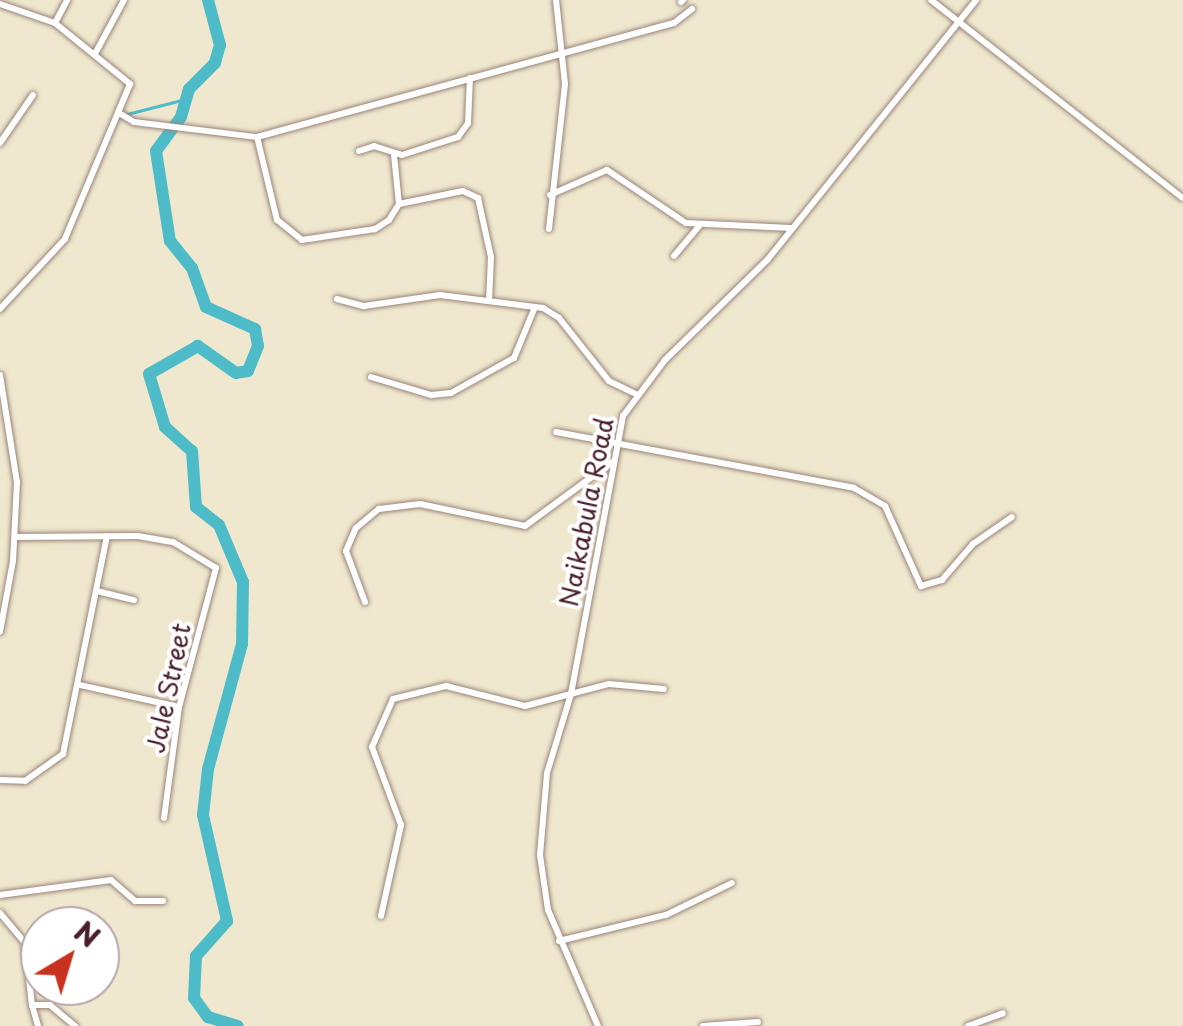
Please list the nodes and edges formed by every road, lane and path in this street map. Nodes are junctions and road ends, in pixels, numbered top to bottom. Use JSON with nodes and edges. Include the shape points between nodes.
{"nodes":[{"id":1,"x":68,"y":0,"type":"edge"},
{"id":2,"x":124,"y":0,"type":"edge"},
{"id":3,"x":556,"y":0,"type":"edge"},
{"id":4,"x":931,"y":0,"type":"edge"},
{"id":5,"x":976,"y":0,"type":"edge"},
{"id":6,"x":0,"y":4,"type":"edge"},
{"id":7,"x":13,"y":4,"type":"edge"},
{"id":8,"x":692,"y":8,"type":"dead end"},
{"id":9,"x":959,"y":22,"type":"junction"},
{"id":10,"x":56,"y":23,"type":"junction"},
{"id":11,"x":562,"y":49,"type":"junction"},
{"id":12,"x":96,"y":52,"type":"junction"},
{"id":13,"x":470,"y":78,"type":"junction"},
{"id":14,"x":32,"y":95,"type":"dead end"},
{"id":15,"x":119,"y":112,"type":"junction"},
{"id":16,"x":258,"y":137,"type":"junction"},
{"id":17,"x":0,"y":143,"type":"edge"},
{"id":18,"x":359,"y":151,"type":"dead end"},
{"id":19,"x":394,"y":155,"type":"junction"},
{"id":20,"x":550,"y":194,"type":"junction"},
{"id":21,"x":1183,"y":198,"type":"edge"},
{"id":22,"x":399,"y":204,"type":"junction"},
{"id":23,"x":699,"y":225,"type":"junction"},
{"id":24,"x":792,"y":228,"type":"junction"},
{"id":25,"x":548,"y":229,"type":"dead end"},
{"id":26,"x":674,"y":256,"type":"dead end"},
{"id":27,"x":337,"y":299,"type":"dead end"},
{"id":28,"x":489,"y":301,"type":"junction"},
{"id":29,"x":535,"y":307,"type":"junction"},
{"id":30,"x":0,"y":308,"type":"edge"},
{"id":31,"x":0,"y":376,"type":"edge"},
{"id":32,"x":371,"y":377,"type":"dead end"},
{"id":33,"x":636,"y":394,"type":"junction"},
{"id":34,"x":556,"y":432,"type":"dead end"},
{"id":35,"x":616,"y":444,"type":"junction"},
{"id":36,"x":613,"y":461,"type":"junction"},
{"id":37,"x":1012,"y":517,"type":"dead end"},
{"id":38,"x":106,"y":536,"type":"junction"},
{"id":39,"x":16,"y":537,"type":"junction"},
{"id":40,"x":0,"y":561,"type":"edge"},
{"id":41,"x":13,"y":561,"type":"junction"},
{"id":42,"x":97,"y":591,"type":"junction"},
{"id":43,"x":134,"y":600,"type":"dead end"},
{"id":44,"x":365,"y":602,"type":"dead end"},
{"id":45,"x":0,"y":632,"type":"edge"},
{"id":46,"x":80,"y":685,"type":"junction"},
{"id":47,"x":664,"y":688,"type":"dead end"},
{"id":48,"x":571,"y":694,"type":"junction"},
{"id":49,"x":179,"y":707,"type":"junction"},
{"id":50,"x":0,"y":780,"type":"edge"},
{"id":51,"x":164,"y":818,"type":"dead end"},
{"id":52,"x":732,"y":883,"type":"dead end"},
{"id":53,"x":0,"y":895,"type":"edge"},
{"id":54,"x":164,"y":900,"type":"dead end"},
{"id":55,"x":0,"y":913,"type":"edge"},
{"id":56,"x":382,"y":916,"type":"dead end"},
{"id":57,"x":20,"y":936,"type":"edge"},
{"id":58,"x":559,"y":941,"type":"junction"},
{"id":59,"x":51,"y":1006,"type":"edge"},
{"id":60,"x":1002,"y":1013,"type":"dead end"},
{"id":61,"x":758,"y":1022,"type":"dead end"},
{"id":62,"x":74,"y":1026,"type":"edge"},
{"id":63,"x":598,"y":1026,"type":"edge"},
{"id":64,"x":702,"y":1026,"type":"edge"},
{"id":65,"x":968,"y":1026,"type":"edge"}],
"edges":[{"from":1,"to":10,"type":"street"},
{"from":2,"to":12,"type":"street"},
{"from":3,"to":11,"type":"street"},
{"from":4,"to":9,"type":"street"},
{"from":5,"to":9,"type":"street","name":"Naikabula Road"},
{"from":6,"to":7,"type":"street"},
{"from":7,"to":10,"type":"street"},
{"from":8,"to":11,"type":"street","via":[[674,22]]},
{"from":9,"to":21,"type":"street"},
{"from":9,"to":24,"type":"street","name":"Naikabula Road"},
{"from":10,"to":12,"type":"street"},
{"from":11,"to":13,"type":"street"},
{"from":11,"to":20,"type":"street","via":[[565,84]]},
{"from":12,"to":15,"type":"street","via":[[130,84]]},
{"from":13,"to":16,"type":"street"},
{"from":13,"to":19,"type":"street","via":[[463,134]]},
{"from":14,"to":17,"type":"street"},
{"from":15,"to":16,"type":"street","via":[[126,121]]},
{"from":15,"to":30,"type":"street","via":[[65,239]]},
{"from":16,"to":22,"type":"street","via":[[272,206],[294,238],[374,229]]},
{"from":18,"to":19,"type":"street","via":[[374,146]]},
{"from":19,"to":22,"type":"street"},
{"from":20,"to":23,"type":"street","via":[[599,172],[616,172],[676,218]]},
{"from":20,"to":25,"type":"street"},
{"from":22,"to":28,"type":"street","via":[[463,191],[478,198],[491,257]]},
{"from":23,"to":24,"type":"street"},
{"from":23,"to":26,"type":"street"},
{"from":24,"to":33,"type":"street","name":"Naikabula Road"},
{"from":27,"to":28,"type":"street","via":[[353,306],[440,294]]},
{"from":28,"to":29,"type":"street"},
{"from":29,"to":32,"type":"street","via":[[514,358],[451,393],[430,394]]},
{"from":29,"to":33,"type":"street","via":[[559,318],[609,381]]},
{"from":31,"to":39,"type":"street","via":[[17,482]]},
{"from":33,"to":35,"type":"street","name":"Naikabula Road"},
{"from":34,"to":35,"type":"street"},
{"from":35,"to":36,"type":"street","name":"Naikabula Road"},
{"from":35,"to":37,"type":"street","via":[[872,496],[885,506],[921,586],[942,580],[974,544]]},
{"from":36,"to":44,"type":"street","via":[[525,526],[420,504],[379,508],[356,528],[346,552]]},
{"from":36,"to":48,"type":"street","name":"Naikabula Road"},
{"from":38,"to":39,"type":"street"},
{"from":38,"to":42,"type":"street"},
{"from":38,"to":49,"type":"street","name":"Jale Street","via":[[174,542],[216,568]]},
{"from":39,"to":41,"type":"street"},
{"from":40,"to":41,"type":"street"},
{"from":41,"to":45,"type":"street"},
{"from":42,"to":43,"type":"street"},
{"from":42,"to":46,"type":"street"},
{"from":46,"to":49,"type":"street"},
{"from":46,"to":50,"type":"street","via":[[57,762],[25,781]]},
{"from":47,"to":48,"type":"street","via":[[609,684]]},
{"from":48,"to":56,"type":"street","via":[[514,706],[460,688],[426,687],[393,699],[372,747],[401,825]]},
{"from":48,"to":58,"type":"street","name":"Naikabula Road","via":[[546,773],[540,855]]},
{"from":49,"to":51,"type":"street","name":"Jale Street"},
{"from":52,"to":58,"type":"street","via":[[666,915]]},
{"from":53,"to":54,"type":"street","via":[[112,880],[135,901]]},
{"from":55,"to":57,"type":"street"},
{"from":58,"to":63,"type":"street","name":"Naikabula Road"},
{"from":59,"to":62,"type":"street"},
{"from":60,"to":65,"type":"street"},
{"from":61,"to":64,"type":"street"}]}
